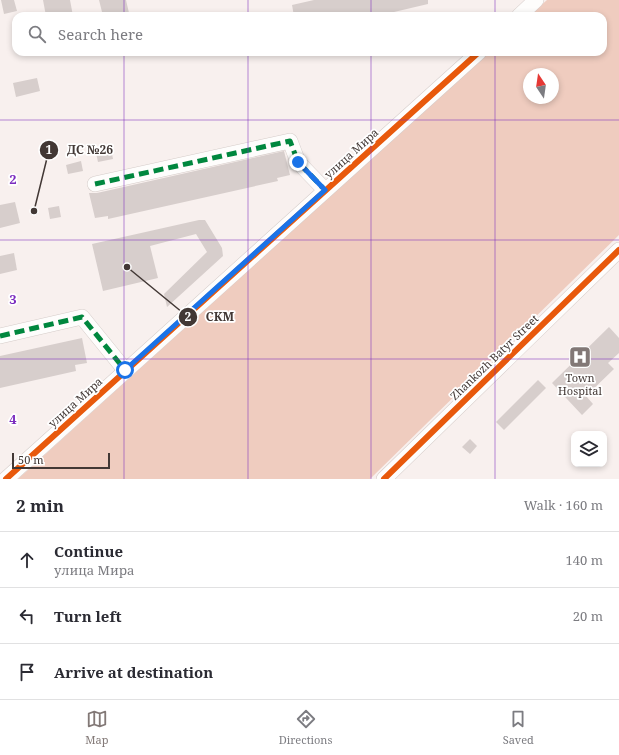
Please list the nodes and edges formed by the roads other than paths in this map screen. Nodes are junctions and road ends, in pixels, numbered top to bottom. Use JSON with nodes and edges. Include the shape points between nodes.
{"nodes":[{"id":1,"x":536,"y":0,"type":"edge"},
{"id":2,"x":523,"y":12,"type":"edge"},
{"id":3,"x":474,"y":56,"type":"edge"},
{"id":4,"x":95,"y":184,"type":"dead end"},
{"id":5,"x":325,"y":190,"type":"junction"},
{"id":6,"x":619,"y":250,"type":"edge"},
{"id":7,"x":0,"y":336,"type":"edge"},
{"id":8,"x":125,"y":370,"type":"junction"},
{"id":9,"x":6,"y":479,"type":"edge"},
{"id":10,"x":384,"y":479,"type":"edge"}],
"edges":[{"from":1,"to":2,"type":"street"},
{"from":3,"to":5,"type":"street","name":"улица Мира"},
{"from":4,"to":5,"type":"street","via":[[290,141],[298,162]]},
{"from":5,"to":8,"type":"street","name":"улица Мира"},
{"from":6,"to":10,"type":"street","name":"Zhankozh Batyr Street"},
{"from":7,"to":8,"type":"street","via":[[82,317]]},
{"from":8,"to":9,"type":"street","name":"улица Мира"}]}
